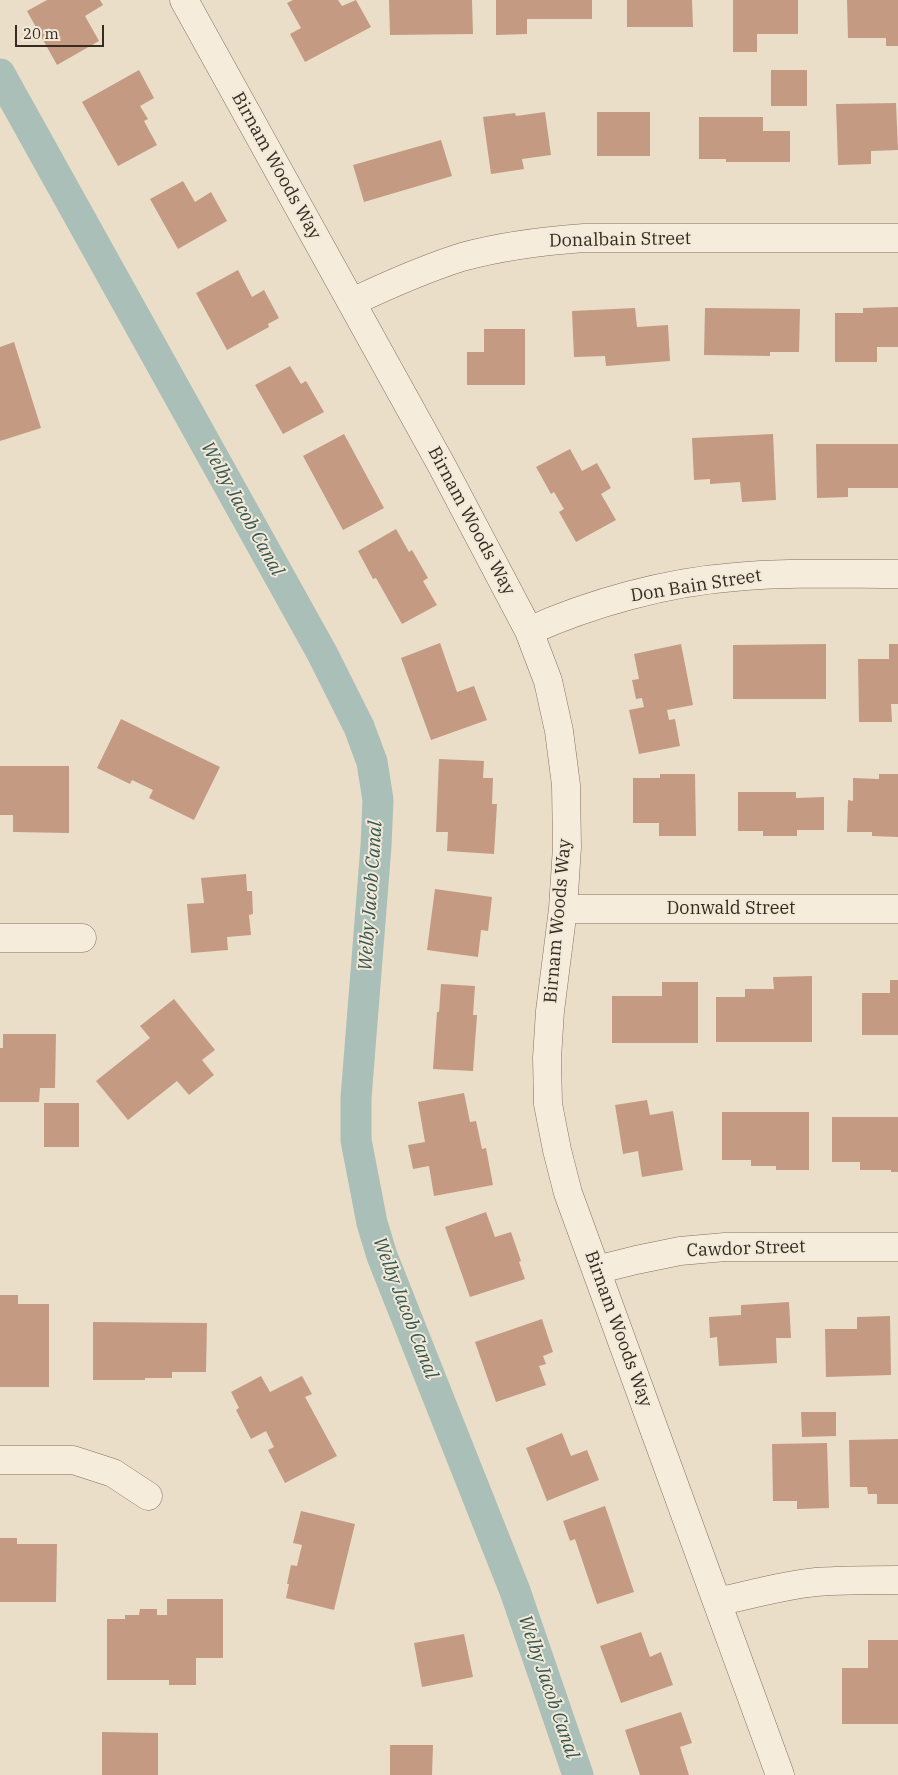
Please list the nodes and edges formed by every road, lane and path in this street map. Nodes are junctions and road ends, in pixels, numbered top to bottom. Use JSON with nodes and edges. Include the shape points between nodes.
{"nodes":[{"id":1,"x":184,"y":0,"type":"edge"},
{"id":2,"x":898,"y":238,"type":"edge"},
{"id":3,"x":352,"y":302,"type":"junction"},
{"id":4,"x":898,"y":574,"type":"edge"},
{"id":5,"x":529,"y":631,"type":"junction"},
{"id":6,"x":563,"y":909,"type":"junction"},
{"id":7,"x":898,"y":909,"type":"edge"},
{"id":8,"x":0,"y":938,"type":"edge"},
{"id":9,"x":82,"y":938,"type":"dead end"},
{"id":10,"x":898,"y":1247,"type":"edge"},
{"id":11,"x":596,"y":1270,"type":"junction"},
{"id":12,"x":0,"y":1460,"type":"edge"},
{"id":13,"x":148,"y":1496,"type":"dead end"},
{"id":14,"x":898,"y":1580,"type":"edge"},
{"id":15,"x":717,"y":1602,"type":"junction"},
{"id":16,"x":780,"y":1775,"type":"edge"}],
"edges":[{"from":1,"to":3,"type":"street","name":"Birnam Woods Way"},
{"from":2,"to":3,"type":"street","name":"Donalbain Street","via":[[584,238],[543,241],[464,257]]},
{"from":3,"to":5,"type":"street","name":"Birnam Woods Way"},
{"from":4,"to":5,"type":"street","name":"Don Bain Street","via":[[733,577],[623,597]]},
{"from":5,"to":6,"type":"street","name":"Birnam Woods Way","via":[[548,681],[566,785]]},
{"from":6,"to":7,"type":"street","name":"Donwald Street"},
{"from":6,"to":11,"type":"street","name":"Birnam Woods Way","via":[[550,1011],[548,1104],[568,1193]]},
{"from":8,"to":9,"type":"street"},
{"from":10,"to":11,"type":"street","name":"Cawdor Street","via":[[725,1247],[689,1250]]},
{"from":11,"to":15,"type":"street","name":"Birnam Woods Way"},
{"from":12,"to":13,"type":"street","via":[[73,1460],[113,1472]]},
{"from":14,"to":15,"type":"street","via":[[815,1582]]},
{"from":15,"to":16,"type":"street","name":"Birnam Woods Way"}]}
